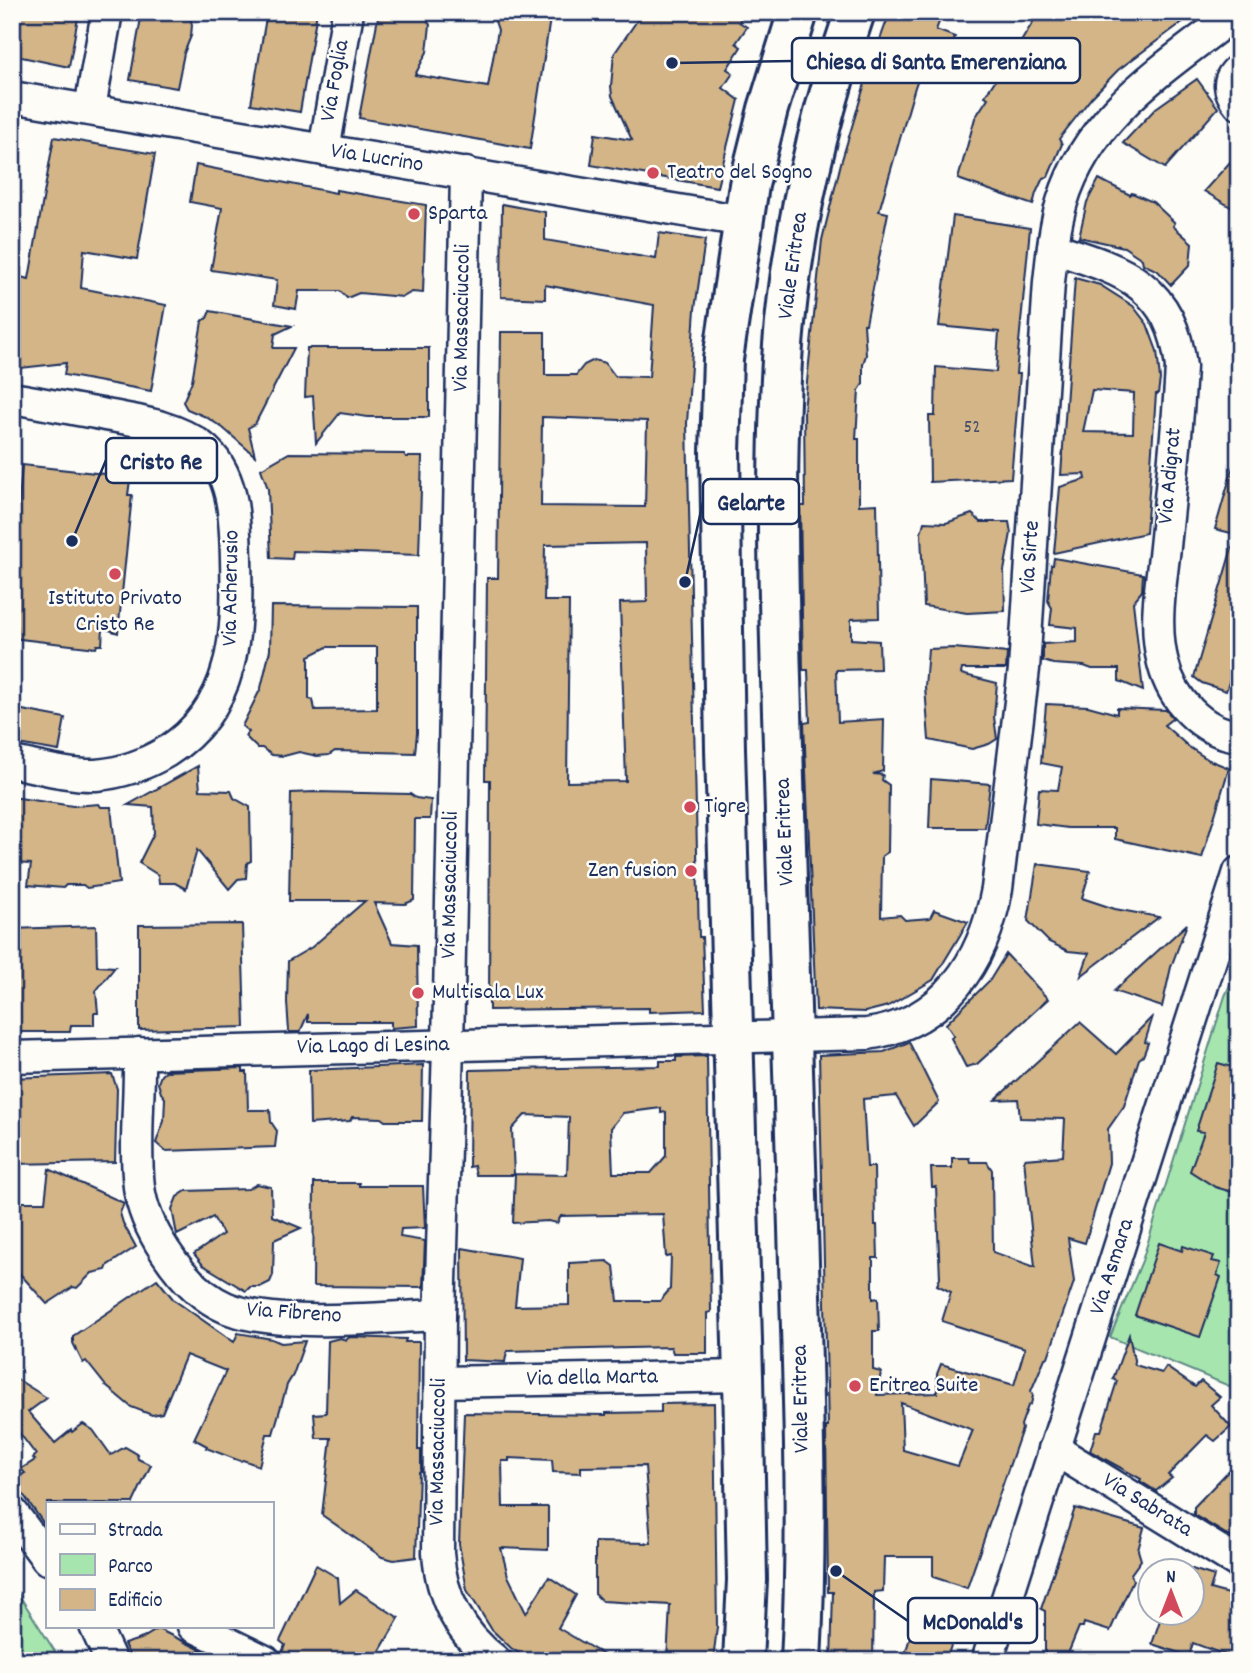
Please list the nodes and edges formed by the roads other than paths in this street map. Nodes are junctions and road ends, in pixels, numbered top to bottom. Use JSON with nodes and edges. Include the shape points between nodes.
{"nodes":[{"id":1,"x":107,"y":12,"type":"edge"},
{"id":2,"x":348,"y":12,"type":"edge"},
{"id":3,"x":798,"y":12,"type":"edge"},
{"id":4,"x":855,"y":12,"type":"edge"},
{"id":5,"x":1237,"y":12,"type":"edge"},
{"id":6,"x":1239,"y":69,"type":"edge"},
{"id":7,"x":12,"y":97,"type":"edge"},
{"id":8,"x":1239,"y":104,"type":"edge"},
{"id":9,"x":90,"y":108,"type":"junction"},
{"id":10,"x":324,"y":150,"type":"junction"},
{"id":11,"x":466,"y":173,"type":"junction"},
{"id":12,"x":743,"y":221,"type":"junction"},
{"id":13,"x":1053,"y":248,"type":"junction"},
{"id":14,"x":12,"y":398,"type":"edge"},
{"id":15,"x":1239,"y":736,"type":"edge"},
{"id":16,"x":12,"y":762,"type":"edge"},
{"id":17,"x":1239,"y":873,"type":"edge"},
{"id":18,"x":734,"y":1036,"type":"junction"},
{"id":19,"x":791,"y":1036,"type":"junction"},
{"id":20,"x":448,"y":1046,"type":"junction"},
{"id":21,"x":139,"y":1053,"type":"junction"},
{"id":22,"x":12,"y":1057,"type":"edge"},
{"id":23,"x":440,"y":1315,"type":"junction"},
{"id":24,"x":743,"y":1376,"type":"junction"},
{"id":25,"x":440,"y":1382,"type":"junction"},
{"id":26,"x":1055,"y":1449,"type":"junction"},
{"id":27,"x":12,"y":1512,"type":"edge"},
{"id":28,"x":46,"y":1558,"type":"edge"},
{"id":29,"x":1239,"y":1563,"type":"edge"},
{"id":30,"x":96,"y":1628,"type":"edge"},
{"id":31,"x":197,"y":1628,"type":"edge"},
{"id":32,"x":111,"y":1661,"type":"edge"},
{"id":33,"x":265,"y":1661,"type":"edge"},
{"id":34,"x":496,"y":1661,"type":"edge"},
{"id":35,"x":743,"y":1661,"type":"edge"},
{"id":36,"x":801,"y":1661,"type":"edge"},
{"id":37,"x":987,"y":1661,"type":"edge"}],
"edges":[{"from":1,"to":9,"type":"street"},
{"from":2,"to":10,"type":"street","name":"Via Foglia"},
{"from":3,"to":12,"type":"street","via":[[768,109]]},
{"from":4,"to":19,"type":"street","name":"Viale Eritrea","via":[[816,141],[791,279],[782,366],[779,620]]},
{"from":5,"to":13,"type":"street","name":"Via Sirte","via":[[1110,115],[1068,183]]},
{"from":6,"to":8,"type":"street","via":[[1229,87]]},
{"from":7,"to":9,"type":"street","name":"Via Lucrino"},
{"from":9,"to":10,"type":"street","name":"Via Lucrino"},
{"from":10,"to":11,"type":"street","name":"Via Lucrino"},
{"from":11,"to":12,"type":"street","name":"Via Lucrino"},
{"from":11,"to":20,"type":"street","name":"Via Massaciuccoli"},
{"from":12,"to":18,"type":"street","via":[[723,359],[720,452]]},
{"from":13,"to":15,"type":"street","name":"Via Adigrat","via":[[1127,275],[1146,288],[1174,332],[1181,367],[1159,643],[1164,667],[1193,715],[1212,729]]},
{"from":13,"to":19,"type":"street","name":"Via Sirte","via":[[1024,669],[1007,827],[990,923],[961,979],[914,1020],[877,1032]]},
{"from":14,"to":16,"type":"street","name":"Via Acherusio","via":[[144,422],[172,430],[200,446],[214,459],[229,489],[236,576],[232,648],[223,686],[203,720],[185,739],[138,767],[112,773],[79,774]]},
{"from":17,"to":26,"type":"street","name":"Via Asmara"},
{"from":18,"to":19,"type":"street","name":"Via Sirte"},
{"from":18,"to":20,"type":"street","name":"Via Lago di Lesina"},
{"from":18,"to":24,"type":"street"},
{"from":19,"to":36,"type":"street","name":"Viale Eritrea","via":[[802,1377]]},
{"from":20,"to":21,"type":"street","name":"Via Lago di Lesina"},
{"from":20,"to":23,"type":"street","name":"Via Massaciuccoli"},
{"from":21,"to":22,"type":"street","name":"Via Lago di Lesina"},
{"from":21,"to":23,"type":"street","name":"Via Fibreno","via":[[141,1201],[155,1236],[195,1287],[227,1308],[272,1318]]},
{"from":23,"to":25,"type":"street","name":"Via Massaciuccoli"},
{"from":24,"to":25,"type":"street","name":"Via della Marta"},
{"from":24,"to":35,"type":"street","via":[[747,1580]]},
{"from":25,"to":34,"type":"street","name":"Via Massaciuccoli","via":[[439,1568],[458,1622]]},
{"from":26,"to":29,"type":"street","name":"Via Sabrata"},
{"from":26,"to":37,"type":"street","name":"Via Asmara"},
{"from":27,"to":28,"type":"street"},
{"from":30,"to":32,"type":"street"},
{"from":31,"to":33,"type":"street"}]}
